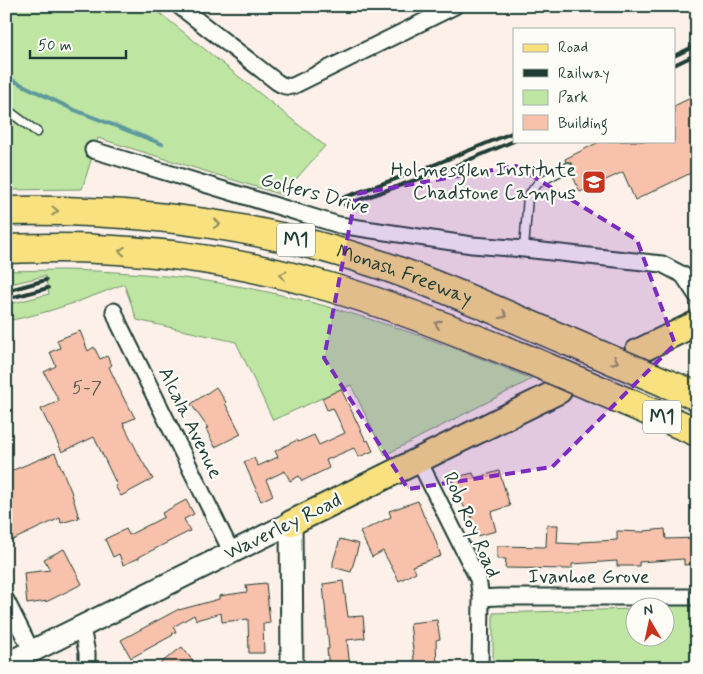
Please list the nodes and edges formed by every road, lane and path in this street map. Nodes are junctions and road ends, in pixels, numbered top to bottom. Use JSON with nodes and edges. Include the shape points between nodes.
{"nodes":[{"id":1,"x":179,"y":6,"type":"edge"},
{"id":2,"x":455,"y":6,"type":"edge"},
{"id":3,"x":6,"y":110,"type":"edge"},
{"id":4,"x":37,"y":132,"type":"dead end"},
{"id":5,"x":93,"y":150,"type":"dead end"},
{"id":6,"x":568,"y":167,"type":"dead end"},
{"id":7,"x":6,"y":212,"type":"edge"},
{"id":8,"x":524,"y":249,"type":"junction"},
{"id":9,"x":6,"y":250,"type":"edge"},
{"id":10,"x":697,"y":296,"type":"edge"},
{"id":11,"x":114,"y":311,"type":"dead end"},
{"id":12,"x":697,"y":322,"type":"edge"},
{"id":13,"x":637,"y":352,"type":"dead end"},
{"id":14,"x":559,"y":391,"type":"dead end"},
{"id":15,"x":697,"y":396,"type":"edge"},
{"id":16,"x":697,"y":432,"type":"edge"},
{"id":17,"x":419,"y":461,"type":"junction"},
{"id":18,"x":290,"y":523,"type":"junction"},
{"id":19,"x":232,"y":553,"type":"junction"},
{"id":20,"x":697,"y":597,"type":"edge"},
{"id":21,"x":480,"y":598,"type":"junction"},
{"id":22,"x":6,"y":600,"type":"edge"},
{"id":23,"x":82,"y":628,"type":"junction"},
{"id":24,"x":32,"y":652,"type":"junction"},
{"id":25,"x":6,"y":664,"type":"edge"},
{"id":26,"x":87,"y":668,"type":"edge"},
{"id":27,"x":292,"y":668,"type":"edge"},
{"id":28,"x":480,"y":668,"type":"edge"}],
"edges":[{"from":1,"to":2,"type":"street","via":[[283,86],[293,86]]},
{"from":3,"to":4,"type":"lane"},
{"from":5,"to":8,"type":"street","name":"Golfers Drive","via":[[339,225],[472,245]]},
{"from":6,"to":8,"type":"lane","via":[[538,183],[528,196]]},
{"from":7,"to":15,"type":"highway","name":"Monash Freeway","number":"M1","one_way":true,"bridge":true,"via":[[44,210],[151,215],[241,228],[294,240],[373,262],[426,282]]},
{"from":8,"to":10,"type":"street","name":"Golfers Drive","via":[[662,264],[683,275]]},
{"from":16,"to":9,"type":"highway","name":"Monash Freeway","number":"M1","one_way":true,"bridge":true,"via":[[532,361],[328,286],[282,274],[144,252],[49,248]]},
{"from":11,"to":19,"type":"street","name":"Alcala Avenue"},
{"from":12,"to":13,"type":"main road"},
{"from":14,"to":17,"type":"main road","name":"Waverley Road"},
{"from":17,"to":18,"type":"main road","name":"Waverley Road"},
{"from":17,"to":21,"type":"street","name":"Rob Roy Road","via":[[478,579]]},
{"from":18,"to":19,"type":"main road","name":"Waverley Road"},
{"from":18,"to":27,"type":"main road"},
{"from":19,"to":23,"type":"main road","name":"Waverley Road"},
{"from":20,"to":21,"type":"street","name":"Ivanhoe Grove"},
{"from":21,"to":28,"type":"street","name":"Rob Roy Road"},
{"from":22,"to":24,"type":"street"},
{"from":23,"to":24,"type":"main road","name":"Waverley Road"},
{"from":23,"to":26,"type":"street"},
{"from":24,"to":25,"type":"main road","name":"Waverley Road"}]}
